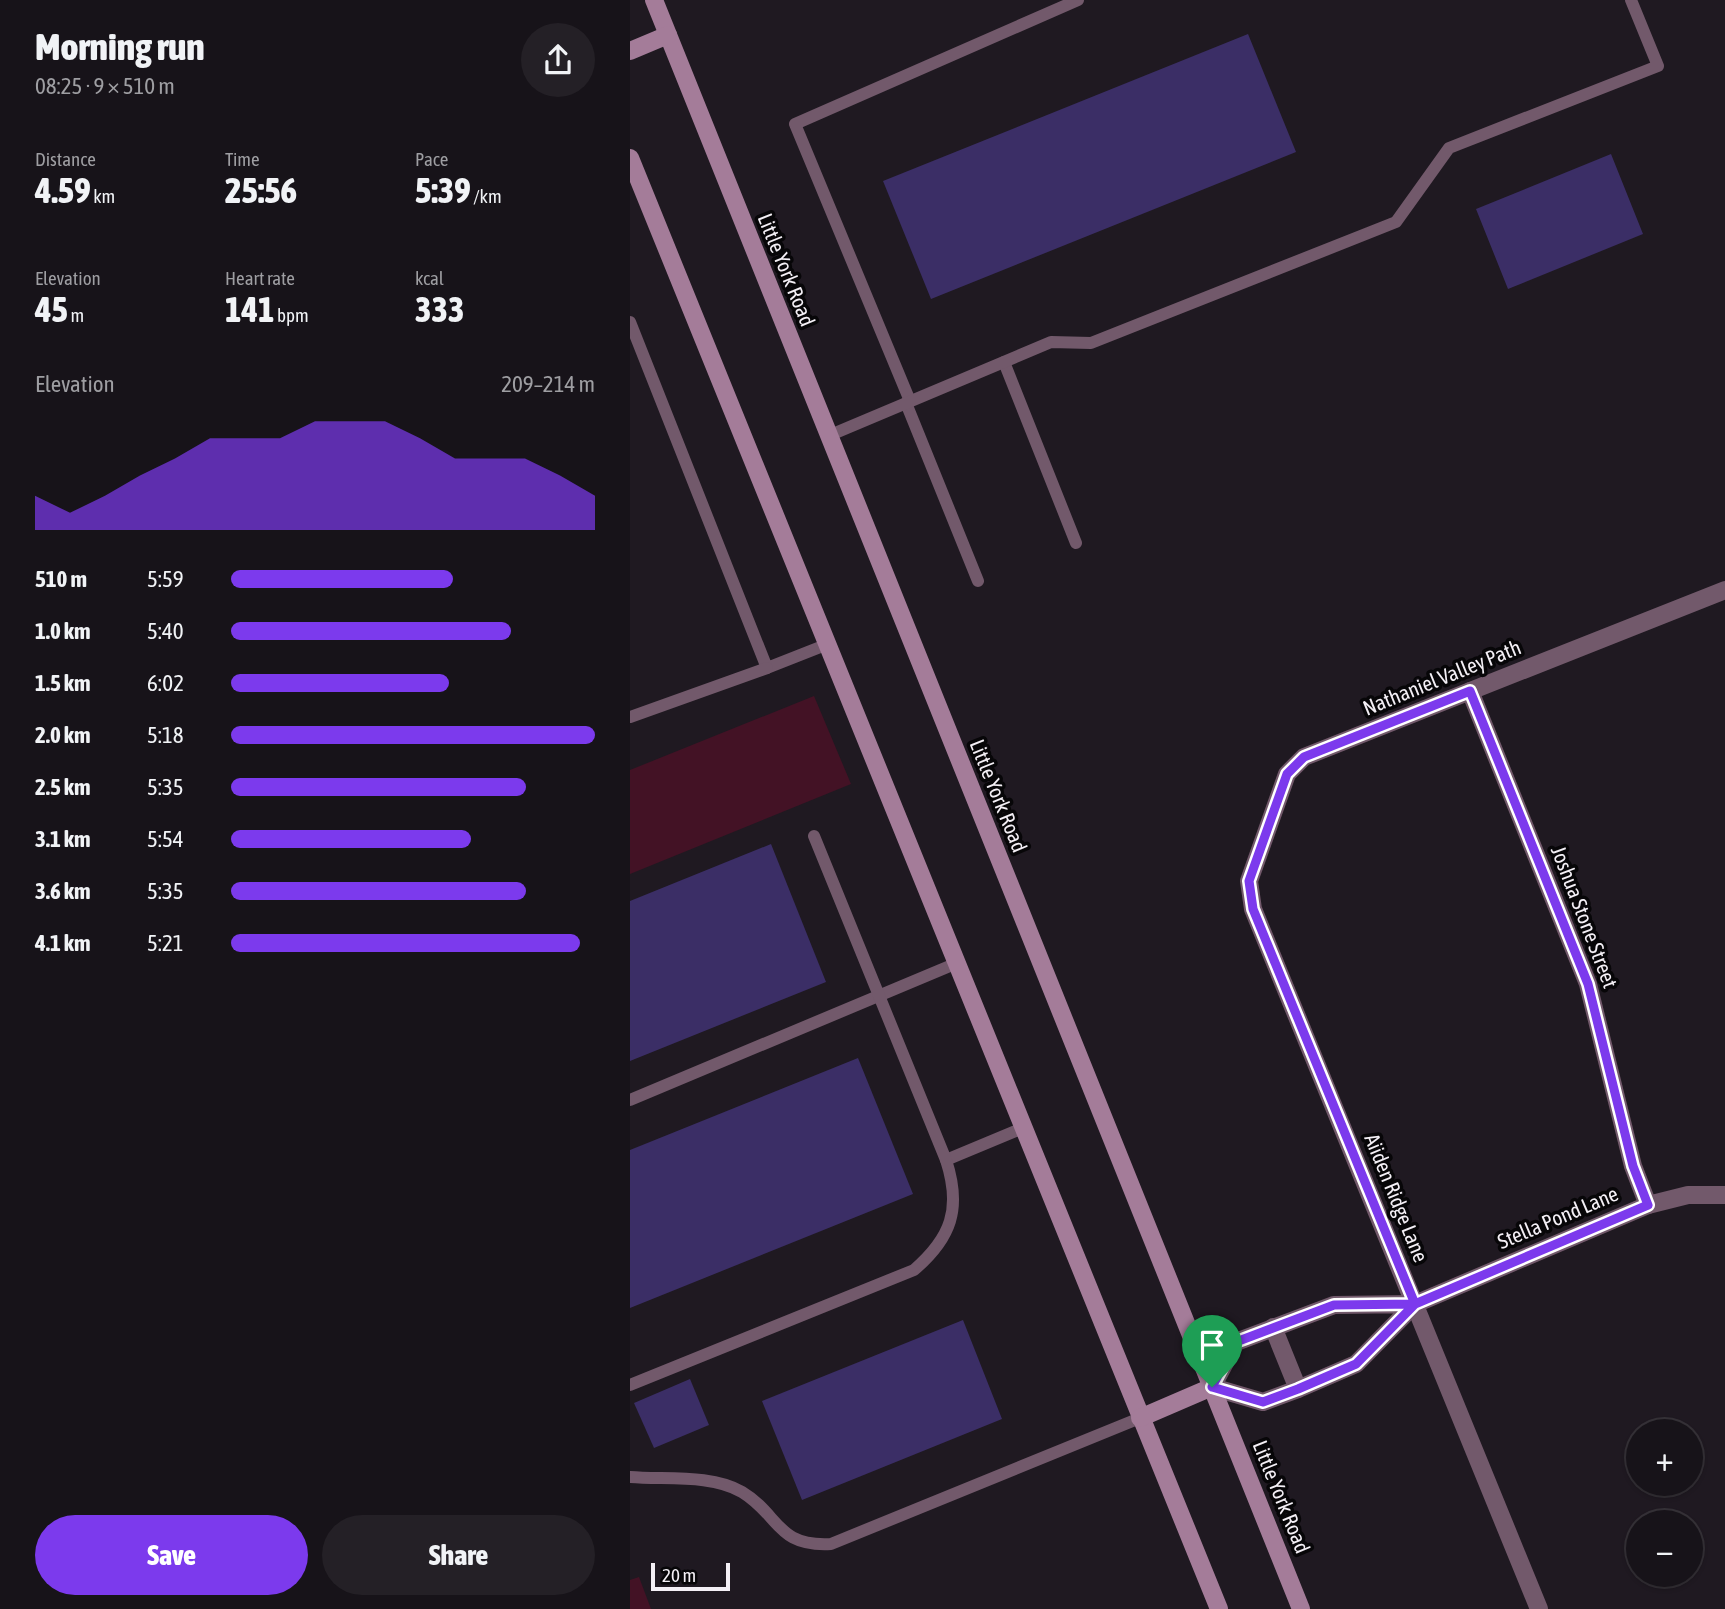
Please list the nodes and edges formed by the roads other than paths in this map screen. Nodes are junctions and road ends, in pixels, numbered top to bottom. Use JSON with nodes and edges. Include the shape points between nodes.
{"nodes":[{"id":1,"x":654,"y":0,"type":"edge"},
{"id":2,"x":1078,"y":0,"type":"edge"},
{"id":3,"x":1631,"y":0,"type":"edge"},
{"id":4,"x":668,"y":35,"type":"junction"},
{"id":5,"x":630,"y":51,"type":"edge"},
{"id":6,"x":630,"y":158,"type":"edge"},
{"id":7,"x":630,"y":322,"type":"edge"},
{"id":8,"x":1004,"y":362,"type":"junction"},
{"id":9,"x":908,"y":402,"type":"junction"},
{"id":10,"x":828,"y":436,"type":"junction"},
{"id":11,"x":1076,"y":543,"type":"dead end"},
{"id":12,"x":978,"y":581,"type":"dead end"},
{"id":13,"x":1725,"y":590,"type":"edge"},
{"id":14,"x":828,"y":644,"type":"junction"},
{"id":15,"x":767,"y":668,"type":"junction"},
{"id":16,"x":1470,"y":691,"type":"junction"},
{"id":17,"x":630,"y":717,"type":"edge"},
{"id":18,"x":814,"y":836,"type":"dead end"},
{"id":19,"x":1249,"y":881,"type":"joint"},
{"id":20,"x":957,"y":963,"type":"junction"},
{"id":21,"x":880,"y":995,"type":"junction"},
{"id":22,"x":630,"y":1100,"type":"edge"},
{"id":23,"x":1023,"y":1128,"type":"junction"},
{"id":24,"x":946,"y":1160,"type":"junction"},
{"id":25,"x":1725,"y":1195,"type":"edge"},
{"id":26,"x":1648,"y":1205,"type":"junction"},
{"id":27,"x":1415,"y":1304,"type":"junction"},
{"id":28,"x":1273,"y":1327,"type":"junction"},
{"id":29,"x":630,"y":1385,"type":"edge"},
{"id":30,"x":1212,"y":1387,"type":"junction"},
{"id":31,"x":1298,"y":1389,"type":"junction"},
{"id":32,"x":1140,"y":1418,"type":"junction"},
{"id":33,"x":630,"y":1477,"type":"edge"},
{"id":34,"x":1219,"y":1609,"type":"edge"},
{"id":35,"x":1301,"y":1609,"type":"edge"},
{"id":36,"x":1539,"y":1609,"type":"edge"}],
"edges":[{"from":1,"to":4,"type":"main road","name":"Little York Road"},
{"from":2,"to":9,"type":"lane","via":[[795,124]]},
{"from":3,"to":8,"type":"lane","via":[[1658,66],[1449,148],[1396,222],[1091,342],[1051,342]]},
{"from":4,"to":5,"type":"main road"},
{"from":4,"to":10,"type":"main road","name":"Little York Road"},
{"from":6,"to":14,"type":"main road"},
{"from":7,"to":15,"type":"lane"},
{"from":8,"to":9,"type":"lane"},
{"from":8,"to":11,"type":"lane"},
{"from":9,"to":10,"type":"lane"},
{"from":9,"to":12,"type":"lane"},
{"from":10,"to":30,"type":"main road","name":"Little York Road"},
{"from":13,"to":16,"type":"street","name":"Nathaniel Valley Path"},
{"from":14,"to":15,"type":"lane"},
{"from":14,"to":20,"type":"main road"},
{"from":15,"to":17,"type":"lane"},
{"from":16,"to":19,"type":"street","name":"Nathaniel Valley Path","via":[[1304,757],[1287,774]]},
{"from":16,"to":26,"type":"street","name":"Joshua Stone Street","via":[[1588,984],[1633,1166]]},
{"from":18,"to":21,"type":"lane"},
{"from":19,"to":27,"type":"street","name":"Aiiden Ridge Lane","via":[[1253,909]]},
{"from":20,"to":21,"type":"lane"},
{"from":20,"to":23,"type":"main road"},
{"from":21,"to":22,"type":"lane"},
{"from":21,"to":24,"type":"lane"},
{"from":23,"to":24,"type":"lane"},
{"from":23,"to":32,"type":"main road"},
{"from":24,"to":29,"type":"lane","via":[[953,1205],[950,1230],[914,1270]]},
{"from":25,"to":26,"type":"street","name":"Stella Pond Lane","via":[[1688,1195]]},
{"from":26,"to":27,"type":"street","name":"Stella Pond Lane"},
{"from":27,"to":28,"type":"street","name":"Stella Pond Lane","via":[[1334,1305]]},
{"from":27,"to":31,"type":"street","name":"Stella Pond Lane","via":[[1356,1364]]},
{"from":27,"to":36,"type":"street","name":"Aiiden Ridge Lane"},
{"from":28,"to":30,"type":"street","name":"Stella Pond Lane","via":[[1236,1342]]},
{"from":28,"to":31,"type":"street"},
{"from":30,"to":31,"type":"street","name":"Stella Pond Lane","via":[[1263,1402]]},
{"from":30,"to":32,"type":"main road"},
{"from":30,"to":35,"type":"main road","name":"Little York Road"},
{"from":32,"to":33,"type":"lane","via":[[831,1544],[812,1545],[789,1537],[742,1493],[715,1482]]},
{"from":32,"to":34,"type":"main road"}]}
